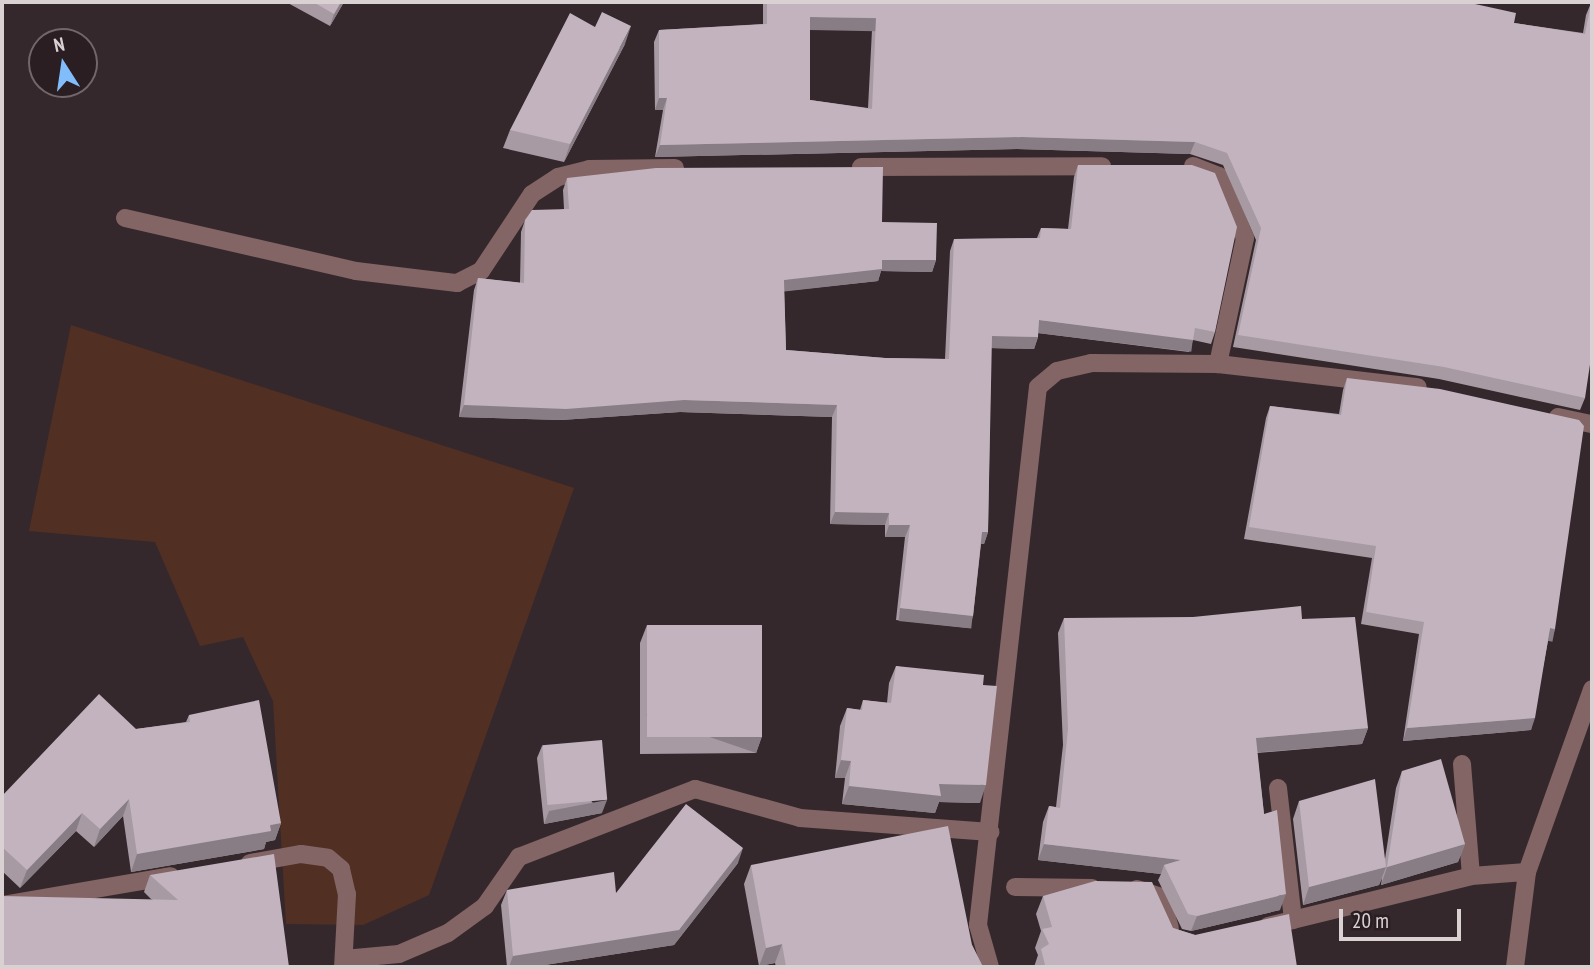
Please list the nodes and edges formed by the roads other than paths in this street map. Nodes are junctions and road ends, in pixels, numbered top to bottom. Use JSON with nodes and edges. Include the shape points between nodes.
{"nodes":[{"id":1,"x":1176,"y":165,"type":"edge"},
{"id":2,"x":1120,"y":166,"type":"edge"},
{"id":3,"x":841,"y":167,"type":"edge"},
{"id":4,"x":701,"y":168,"type":"edge"},
{"id":5,"x":125,"y":218,"type":"dead end"},
{"id":6,"x":1218,"y":364,"type":"junction"},
{"id":7,"x":1437,"y":390,"type":"edge"},
{"id":8,"x":1541,"y":413,"type":"edge"},
{"id":9,"x":1592,"y":424,"type":"edge"},
{"id":10,"x":1592,"y":689,"type":"edge"},
{"id":11,"x":1462,"y":764,"type":"dead end"},
{"id":12,"x":1278,"y":788,"type":"dead end"},
{"id":13,"x":990,"y":832,"type":"junction"},
{"id":14,"x":233,"y":866,"type":"edge"},
{"id":15,"x":1527,"y":872,"type":"junction"},
{"id":16,"x":192,"y":873,"type":"edge"},
{"id":17,"x":1471,"y":876,"type":"junction"},
{"id":18,"x":1014,"y":887,"type":"dead end"},
{"id":19,"x":2,"y":905,"type":"edge"},
{"id":20,"x":1293,"y":920,"type":"junction"},
{"id":21,"x":1245,"y":932,"type":"edge"},
{"id":22,"x":1183,"y":942,"type":"edge"},
{"id":23,"x":344,"y":963,"type":"edge"},
{"id":24,"x":990,"y":967,"type":"edge"},
{"id":25,"x":1515,"y":967,"type":"edge"}],
"edges":[{"from":1,"to":6,"type":"street","via":[[1220,176],[1245,238]]},
{"from":2,"to":3,"type":"street"},
{"from":4,"to":5,"type":"street","via":[[589,169],[558,177],[532,194],[481,271],[457,282],[356,271]]},
{"from":6,"to":7,"type":"street"},
{"from":6,"to":13,"type":"street","via":[[1091,363],[1057,371],[1038,387]]},
{"from":8,"to":9,"type":"street"},
{"from":10,"to":15,"type":"street"},
{"from":11,"to":17,"type":"street"},
{"from":12,"to":20,"type":"street"},
{"from":13,"to":23,"type":"street","via":[[800,818],[695,789],[519,857],[485,906],[448,933],[399,954]]},
{"from":13,"to":24,"type":"street","via":[[978,925]]},
{"from":14,"to":23,"type":"street","via":[[301,854],[328,858],[341,869],[347,894]]},
{"from":15,"to":17,"type":"street"},
{"from":15,"to":25,"type":"street"},
{"from":16,"to":19,"type":"street"},
{"from":17,"to":20,"type":"street"},
{"from":18,"to":22,"type":"street","via":[[1153,890],[1174,939]]},
{"from":20,"to":21,"type":"street"}]}
